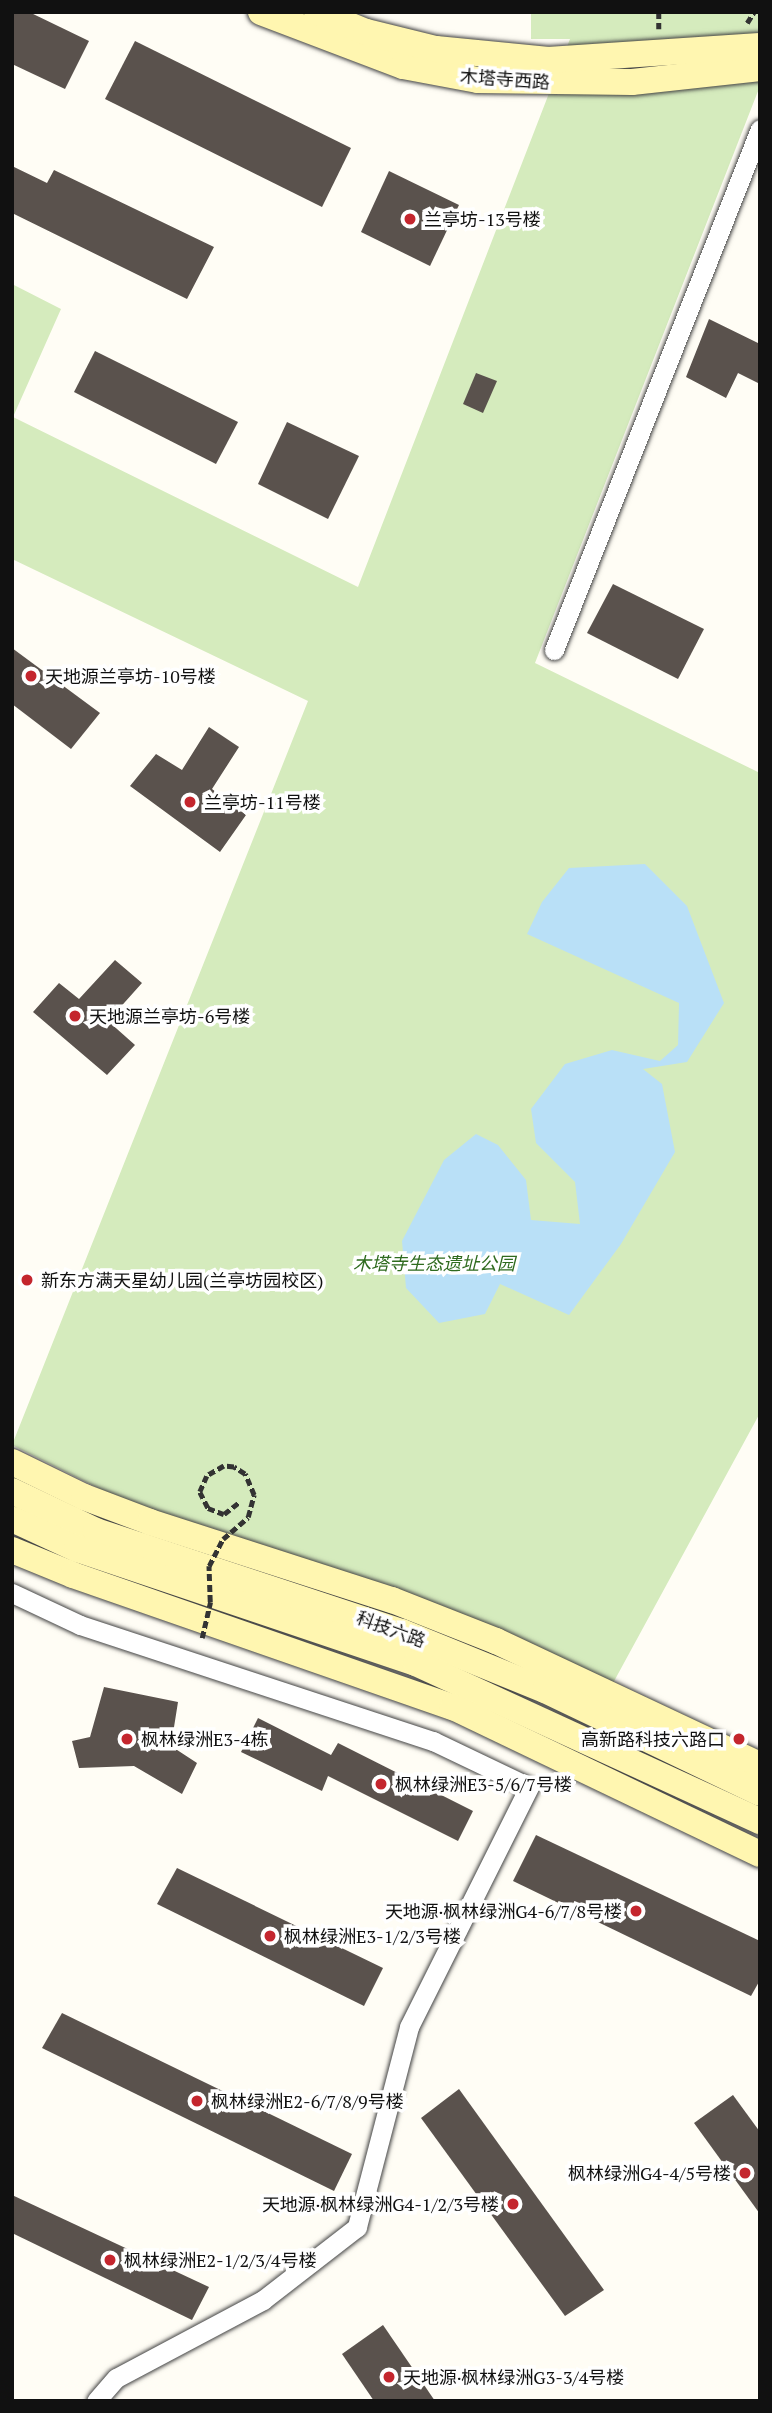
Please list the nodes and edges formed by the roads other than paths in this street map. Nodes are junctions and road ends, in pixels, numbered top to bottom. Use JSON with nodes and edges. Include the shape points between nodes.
{"nodes":[{"id":1,"x":261,"y":12,"type":"edge"},
{"id":2,"x":317,"y":12,"type":"edge"},
{"id":3,"x":760,"y":46,"type":"edge"},
{"id":4,"x":760,"y":68,"type":"edge"},
{"id":5,"x":760,"y":130,"type":"edge"},
{"id":6,"x":554,"y":650,"type":"dead end"},
{"id":7,"x":12,"y":1462,"type":"edge"},
{"id":8,"x":12,"y":1491,"type":"edge"},
{"id":9,"x":12,"y":1519,"type":"edge"},
{"id":10,"x":12,"y":1550,"type":"edge"},
{"id":11,"x":12,"y":1593,"type":"edge"},
{"id":12,"x":760,"y":1765,"type":"edge"},
{"id":13,"x":760,"y":1793,"type":"edge"},
{"id":14,"x":760,"y":1821,"type":"edge"},
{"id":15,"x":760,"y":1854,"type":"edge"},
{"id":16,"x":96,"y":2401,"type":"edge"}],
"edges":[{"from":1,"to":4,"type":"main road","name":"木塔寺西路","via":[[402,66],[478,80],[632,82]]},
{"from":2,"to":3,"type":"main road","name":"木塔寺西路","via":[[366,32],[436,49],[548,60]]},
{"from":5,"to":6,"type":"street"},
{"from":7,"to":12,"type":"main road","via":[[150,1522],[392,1600],[496,1641]]},
{"from":8,"to":13,"type":"main road","name":"科技六路","via":[[96,1531],[402,1632],[545,1690]]},
{"from":9,"to":14,"type":"main road","name":"科技六路","via":[[77,1549],[416,1663]]},
{"from":10,"to":15,"type":"main road","via":[[453,1707]]},
{"from":11,"to":16,"type":"street","via":[[80,1625],[433,1741],[529,1787],[409,2027],[357,2227],[263,2300],[116,2378]]}]}
